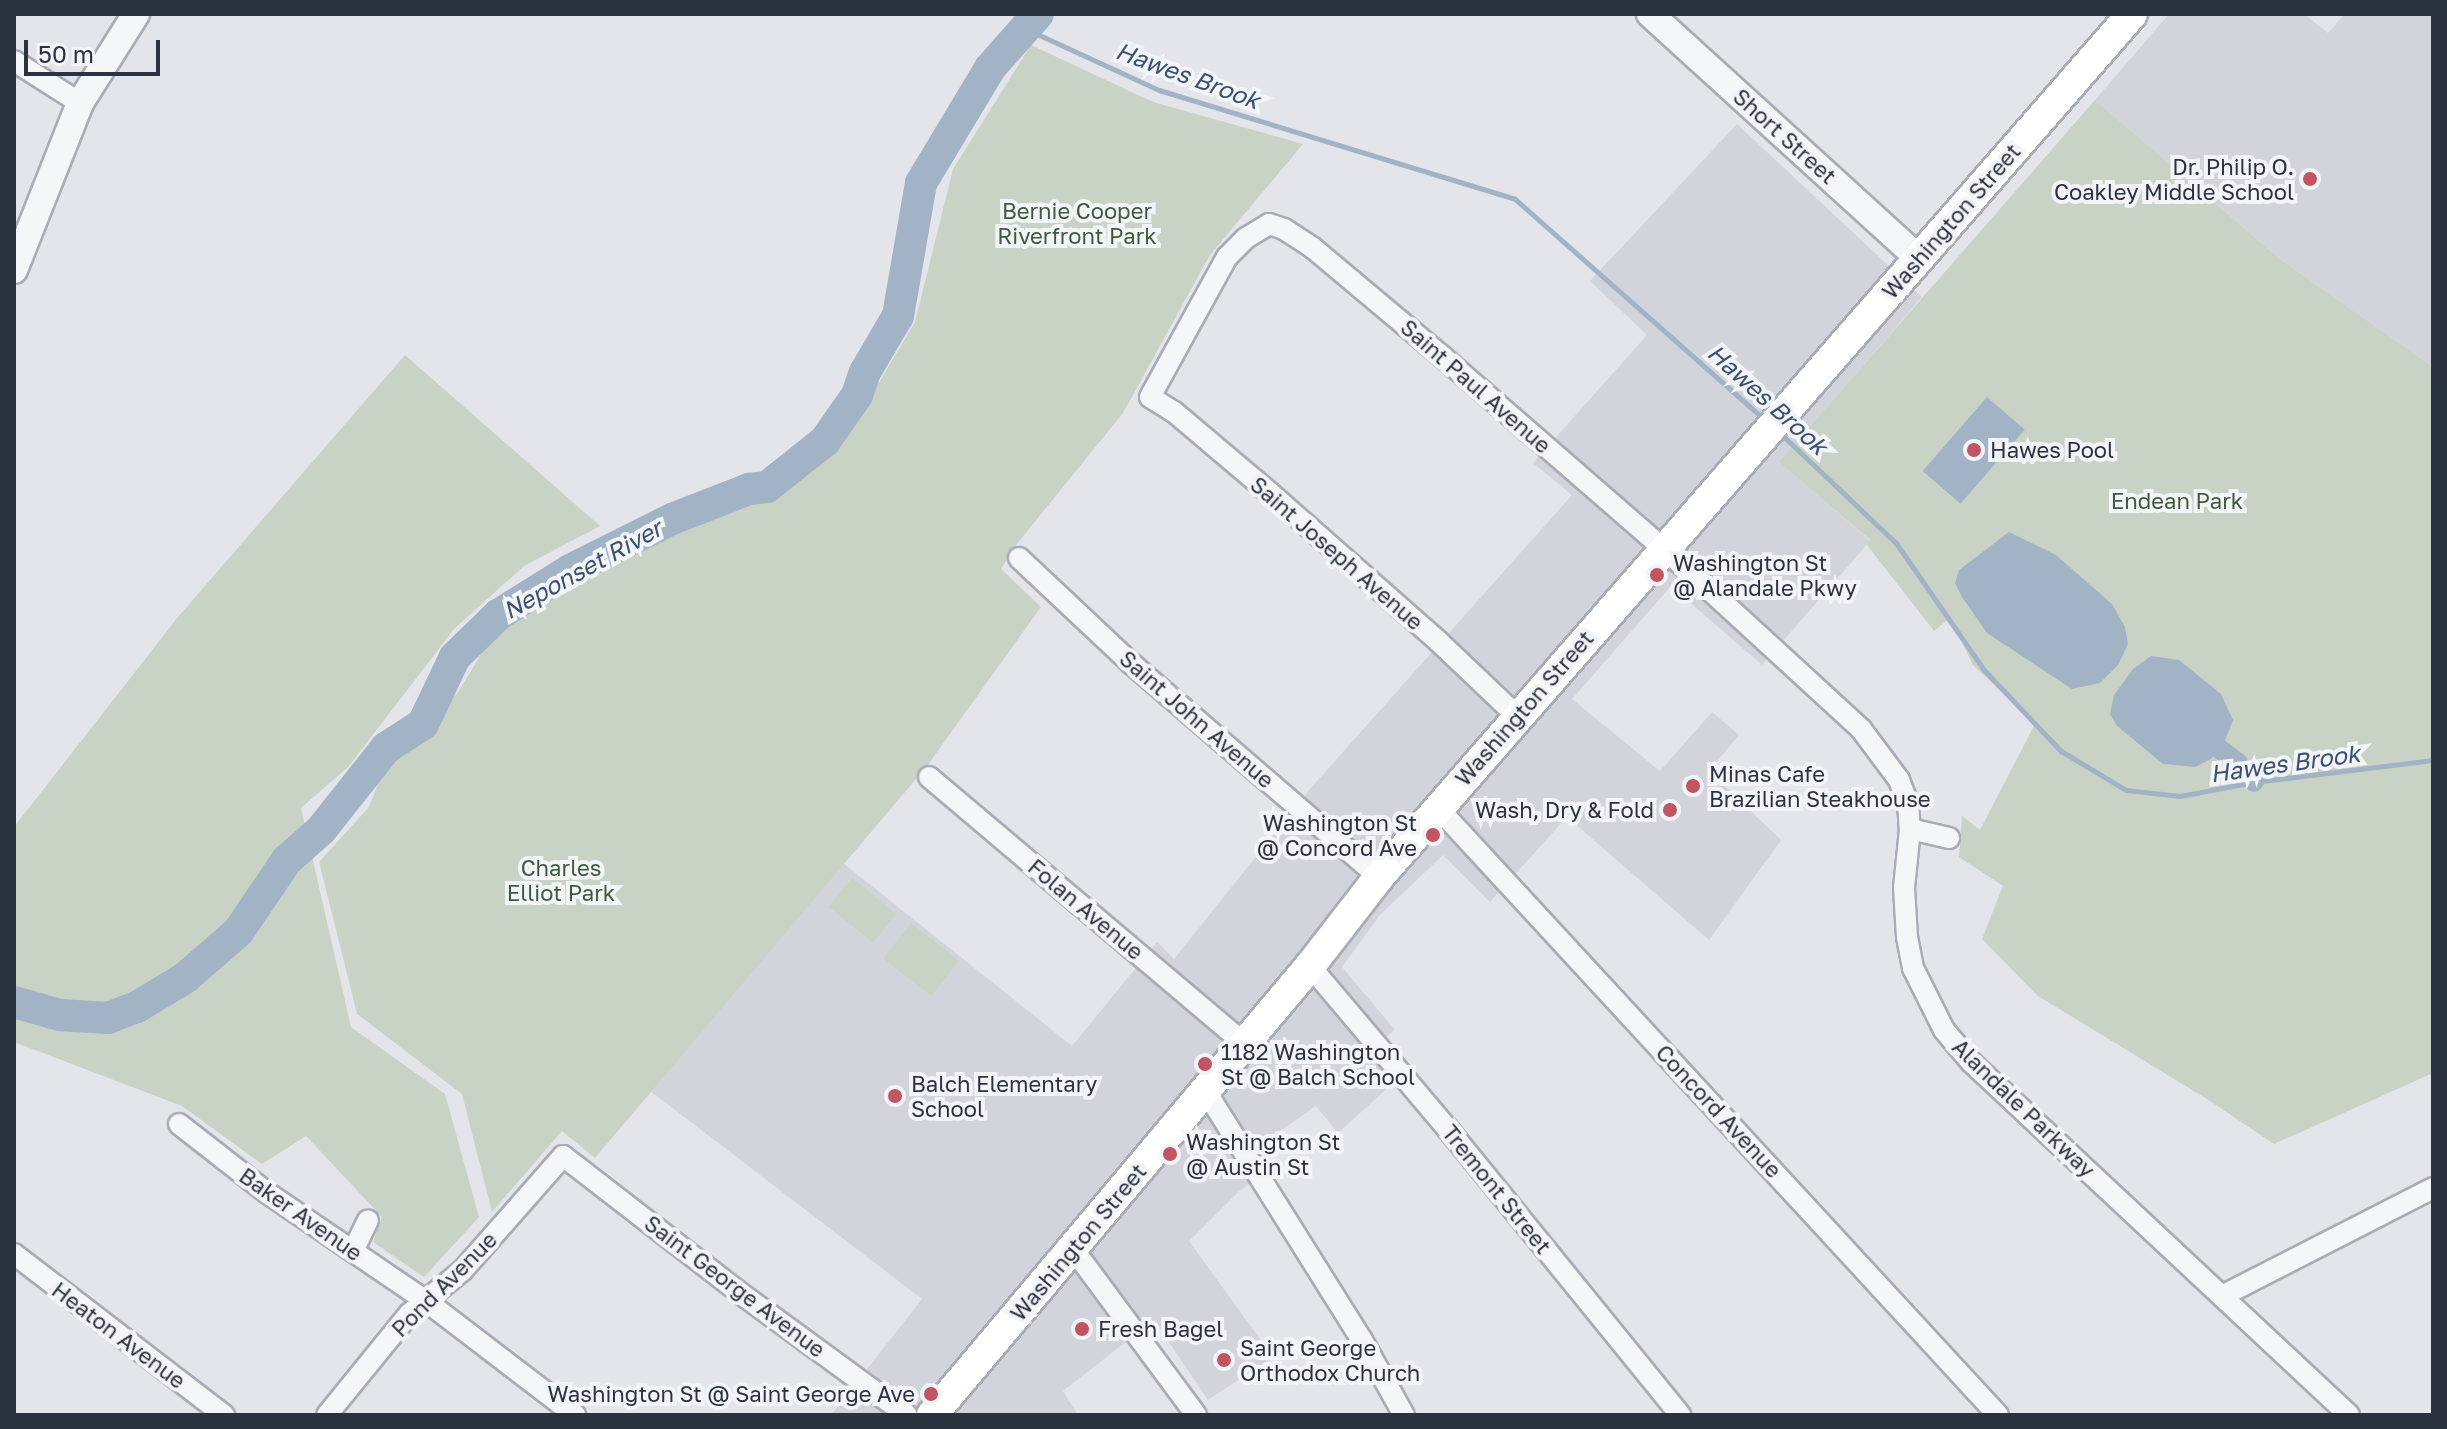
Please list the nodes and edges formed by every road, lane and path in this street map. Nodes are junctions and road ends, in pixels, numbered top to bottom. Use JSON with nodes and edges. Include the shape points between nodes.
{"nodes":[{"id":1,"x":136,"y":14,"type":"edge"},
{"id":2,"x":1650,"y":14,"type":"edge"},
{"id":3,"x":2132,"y":14,"type":"edge"},
{"id":4,"x":14,"y":61,"type":"edge"},
{"id":5,"x":80,"y":103,"type":"junction"},
{"id":6,"x":1919,"y":259,"type":"junction"},
{"id":7,"x":14,"y":270,"type":"edge"},
{"id":8,"x":1150,"y":397,"type":"joint"},
{"id":9,"x":1663,"y":549,"type":"junction"},
{"id":10,"x":1019,"y":558,"type":"dead end"},
{"id":11,"x":1517,"y":716,"type":"junction"},
{"id":12,"x":929,"y":777,"type":"dead end"},
{"id":13,"x":1438,"y":808,"type":"junction"},
{"id":14,"x":1910,"y":829,"type":"junction"},
{"id":15,"x":1949,"y":838,"type":"dead end"},
{"id":16,"x":1379,"y":877,"type":"junction"},
{"id":17,"x":1310,"y":966,"type":"junction"},
{"id":18,"x":1243,"y":1042,"type":"junction"},
{"id":19,"x":1205,"y":1090,"type":"junction"},
{"id":20,"x":179,"y":1124,"type":"dead end"},
{"id":21,"x":563,"y":1156,"type":"joint"},
{"id":22,"x":2433,"y":1188,"type":"edge"},
{"id":23,"x":368,"y":1220,"type":"dead end"},
{"id":24,"x":1074,"y":1250,"type":"junction"},
{"id":25,"x":353,"y":1251,"type":"junction"},
{"id":26,"x":14,"y":1254,"type":"edge"},
{"id":27,"x":2222,"y":1296,"type":"junction"},
{"id":28,"x":426,"y":1301,"type":"junction"},
{"id":29,"x":944,"y":1410,"type":"edge"},
{"id":30,"x":224,"y":1415,"type":"edge"},
{"id":31,"x":327,"y":1415,"type":"edge"},
{"id":32,"x":575,"y":1415,"type":"edge"},
{"id":33,"x":907,"y":1415,"type":"edge"},
{"id":34,"x":1196,"y":1415,"type":"edge"},
{"id":35,"x":1404,"y":1415,"type":"edge"},
{"id":36,"x":1680,"y":1415,"type":"edge"},
{"id":37,"x":1998,"y":1415,"type":"edge"},
{"id":38,"x":2349,"y":1415,"type":"edge"}],
"edges":[{"from":1,"to":5,"type":"street"},
{"from":2,"to":6,"type":"street","name":"Short Street"},
{"from":3,"to":6,"type":"main road","name":"Washington Street"},
{"from":4,"to":5,"type":"street"},
{"from":5,"to":7,"type":"street"},
{"from":6,"to":9,"type":"main road","name":"Washington Street"},
{"from":8,"to":9,"type":"street","name":"Saint Paul Avenue","via":[[1227,257],[1269,224],[1313,248]]},
{"from":8,"to":11,"type":"street","name":"Saint Joseph Avenue","via":[[1270,493]]},
{"from":9,"to":11,"type":"main road","name":"Washington Street"},
{"from":9,"to":14,"type":"street","name":"Alandale Parkway","via":[[1861,729],[1899,780]]},
{"from":10,"to":16,"type":"street","name":"Saint John Avenue","via":[[1132,664]]},
{"from":11,"to":13,"type":"main road","name":"Washington Street"},
{"from":12,"to":18,"type":"street","name":"Folan Avenue"},
{"from":13,"to":16,"type":"main road","name":"Washington Street"},
{"from":13,"to":37,"type":"street","name":"Concord Avenue"},
{"from":14,"to":15,"type":"street"},
{"from":14,"to":27,"type":"street","name":"Alandale Parkway","via":[[1904,888],[1907,937],[1913,968],[1944,1030],[1971,1062]]},
{"from":16,"to":17,"type":"main road","name":"Washington Street"},
{"from":17,"to":18,"type":"main road","name":"Washington Street"},
{"from":17,"to":36,"type":"street","name":"Tremont Street"},
{"from":18,"to":19,"type":"main road","name":"Washington Street"},
{"from":19,"to":24,"type":"main road","name":"Washington Street"},
{"from":19,"to":35,"type":"street"},
{"from":20,"to":25,"type":"street","name":"Baker Avenue"},
{"from":21,"to":28,"type":"street","name":"Pond Avenue","via":[[462,1271]]},
{"from":21,"to":33,"type":"street","name":"Saint George Avenue"},
{"from":22,"to":27,"type":"street"},
{"from":23,"to":25,"type":"street"},
{"from":24,"to":29,"type":"main road","name":"Washington Street"},
{"from":24,"to":34,"type":"street"},
{"from":25,"to":28,"type":"street","name":"Baker Avenue"},
{"from":26,"to":30,"type":"street","name":"Heaton Avenue"},
{"from":27,"to":38,"type":"street","name":"Alandale Parkway"},
{"from":28,"to":31,"type":"street","name":"Pond Avenue","via":[[409,1314]]},
{"from":28,"to":32,"type":"street","name":"Baker Avenue"}]}
